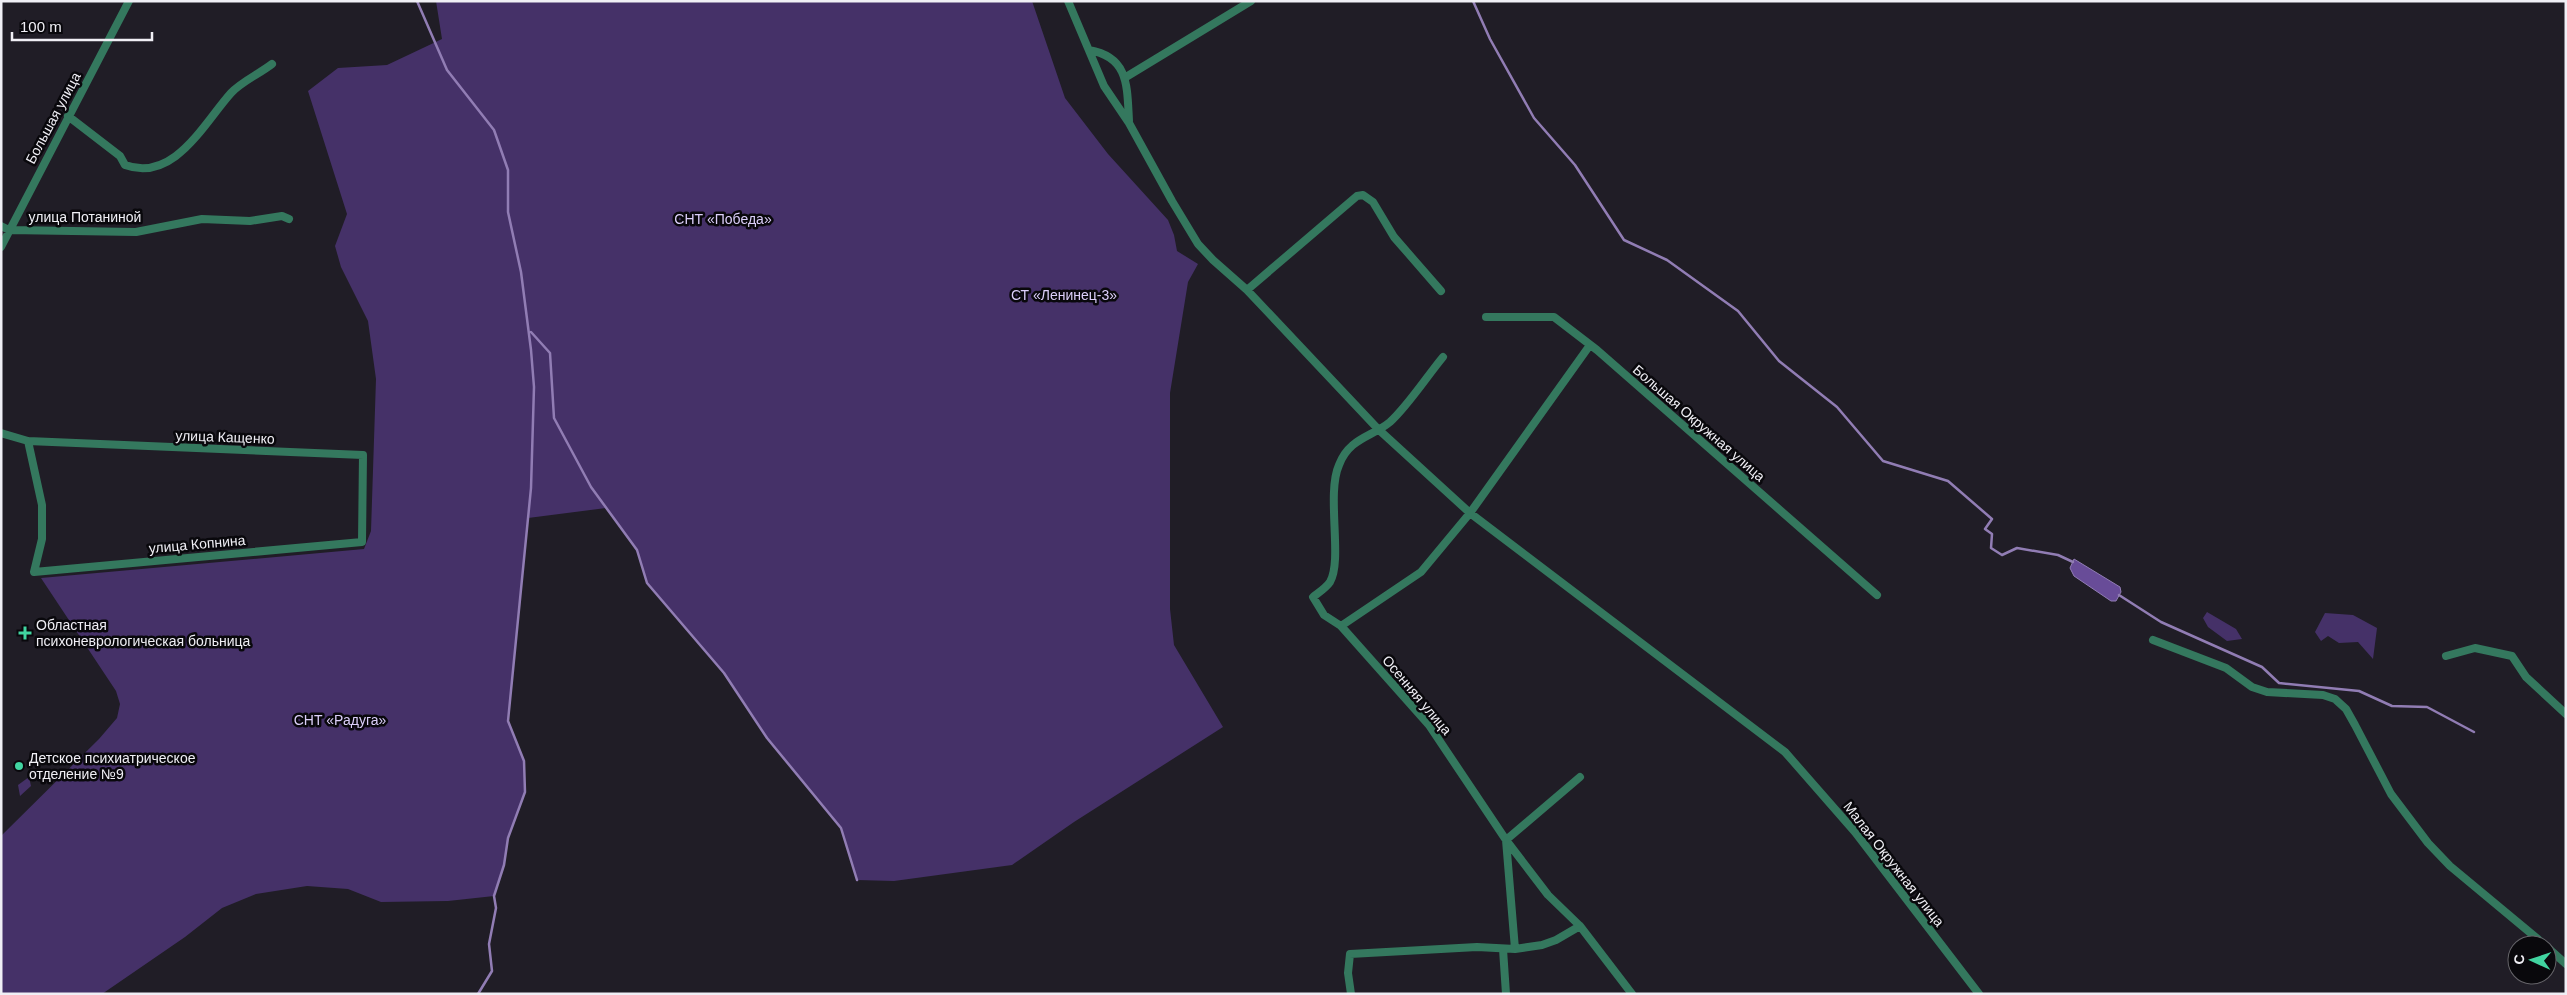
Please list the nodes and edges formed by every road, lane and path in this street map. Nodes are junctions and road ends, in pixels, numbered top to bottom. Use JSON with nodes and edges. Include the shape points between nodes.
{"nodes":[{"id":1,"x":129,"y":1,"type":"edge"},
{"id":2,"x":1068,"y":1,"type":"edge"},
{"id":3,"x":1251,"y":1,"type":"edge"},
{"id":4,"x":1088,"y":50,"type":"junction"},
{"id":5,"x":272,"y":64,"type":"dead end"},
{"id":6,"x":1126,"y":77,"type":"junction"},
{"id":7,"x":68,"y":116,"type":"junction"},
{"id":8,"x":1129,"y":123,"type":"junction"},
{"id":9,"x":289,"y":219,"type":"dead end"},
{"id":10,"x":1,"y":226,"type":"edge"},
{"id":11,"x":9,"y":230,"type":"junction"},
{"id":12,"x":1,"y":247,"type":"edge"},
{"id":13,"x":1247,"y":290,"type":"junction"},
{"id":14,"x":1441,"y":290,"type":"dead end"},
{"id":15,"x":1486,"y":317,"type":"dead end"},
{"id":16,"x":1590,"y":345,"type":"junction"},
{"id":17,"x":1443,"y":357,"type":"dead end"},
{"id":18,"x":1378,"y":429,"type":"junction"},
{"id":19,"x":1,"y":432,"type":"edge"},
{"id":20,"x":28,"y":441,"type":"junction"},
{"id":21,"x":1470,"y":513,"type":"junction"},
{"id":22,"x":362,"y":542,"type":"joint"},
{"id":23,"x":1877,"y":595,"type":"dead end"},
{"id":24,"x":1342,"y":626,"type":"junction"},
{"id":25,"x":2153,"y":640,"type":"dead end"},
{"id":26,"x":2446,"y":656,"type":"dead end"},
{"id":27,"x":2566,"y":714,"type":"edge"},
{"id":28,"x":1580,"y":777,"type":"dead end"},
{"id":29,"x":1506,"y":840,"type":"junction"},
{"id":30,"x":1580,"y":926,"type":"junction"},
{"id":31,"x":2533,"y":935,"type":"edge"},
{"id":32,"x":1515,"y":948,"type":"junction"},
{"id":33,"x":1503,"y":949,"type":"junction"},
{"id":34,"x":1351,"y":994,"type":"edge"},
{"id":35,"x":1506,"y":994,"type":"edge"},
{"id":36,"x":1632,"y":994,"type":"edge"},
{"id":37,"x":1979,"y":994,"type":"edge"}],
"edges":[{"from":1,"to":7,"type":"street","name":"Большая улица"},
{"from":2,"to":4,"type":"street"},
{"from":3,"to":6,"type":"street"},
{"from":4,"to":6,"type":"street","via":[[1108,55]]},
{"from":4,"to":8,"type":"street","via":[[1104,86]]},
{"from":5,"to":7,"type":"street","via":[[232,92],[203,130],[162,166],[132,168],[125,165],[120,156]]},
{"from":6,"to":8,"type":"street"},
{"from":7,"to":11,"type":"street","name":"Большая улица"},
{"from":8,"to":13,"type":"street","name":"Малая Окружная улица","via":[[1198,244]]},
{"from":9,"to":11,"type":"street","name":"улица Потаниной","via":[[282,216],[250,221],[202,219],[136,232]]},
{"from":10,"to":11,"type":"street","name":"улица Потаниной"},
{"from":11,"to":12,"type":"street","name":"Большая улица"},
{"from":13,"to":14,"type":"street","via":[[1363,195],[1373,202],[1394,237]]},
{"from":13,"to":18,"type":"street","name":"Малая Окружная улица"},
{"from":15,"to":16,"type":"street","name":"Большая Окружная улица","via":[[1554,317]]},
{"from":16,"to":21,"type":"street"},
{"from":16,"to":23,"type":"street","name":"Большая Окружная улица"},
{"from":17,"to":18,"type":"street","via":[[1390,422]]},
{"from":18,"to":21,"type":"street","name":"Малая Окружная улица"},
{"from":18,"to":24,"type":"street","name":"Осенняя улица","via":[[1362,437],[1338,465],[1334,488],[1334,566],[1330,582],[1313,597],[1324,615]]},
{"from":19,"to":20,"type":"street","name":"улица Кащенко"},
{"from":20,"to":22,"type":"street","name":"улица Кащенко","via":[[363,455]]},
{"from":20,"to":22,"type":"street","name":"улица Копнина","via":[[42,505],[42,539],[34,572]]},
{"from":21,"to":24,"type":"street","via":[[1421,572]]},
{"from":21,"to":37,"type":"street","name":"Малая Окружная улица","via":[[1785,752],[1855,832]]},
{"from":24,"to":29,"type":"street","name":"Осенняя улица","via":[[1429,725]]},
{"from":25,"to":31,"type":"street","via":[[2226,668],[2252,687],[2267,692],[2322,695],[2336,700],[2351,717],[2391,794],[2428,843],[2450,866]]},
{"from":26,"to":27,"type":"street","via":[[2475,648],[2512,656],[2526,677]]},
{"from":28,"to":29,"type":"street"},
{"from":29,"to":30,"type":"street","name":"Осенняя улица","via":[[1548,895]]},
{"from":29,"to":32,"type":"street"},
{"from":30,"to":32,"type":"street","via":[[1542,945]]},
{"from":30,"to":36,"type":"street","name":"Осенняя улица"},
{"from":32,"to":33,"type":"street"},
{"from":33,"to":34,"type":"street","via":[[1477,947],[1350,954]]},
{"from":33,"to":35,"type":"street"}]}
